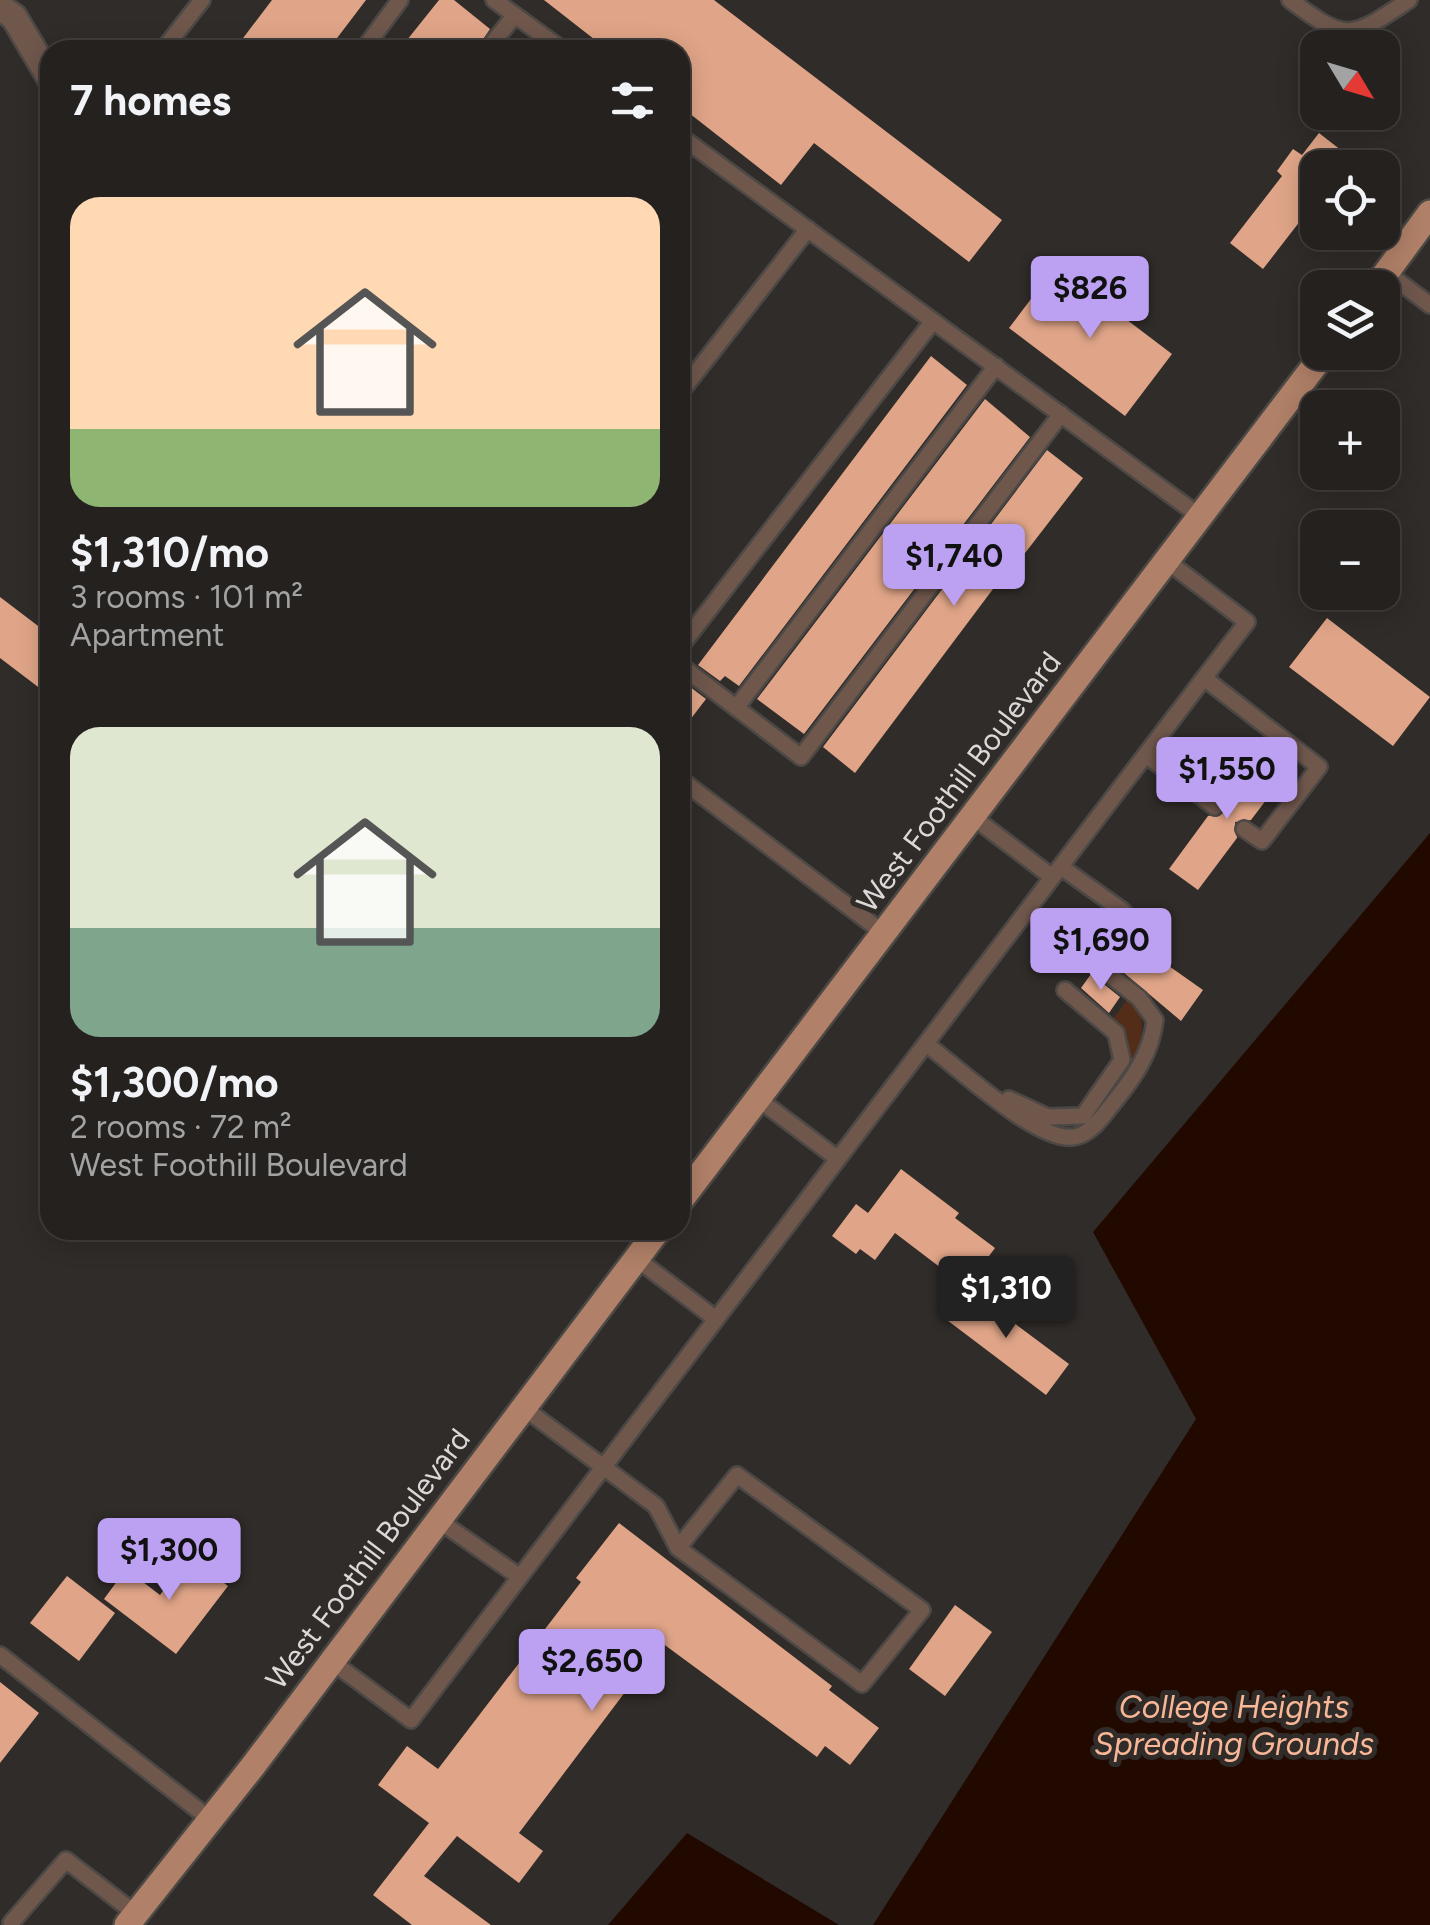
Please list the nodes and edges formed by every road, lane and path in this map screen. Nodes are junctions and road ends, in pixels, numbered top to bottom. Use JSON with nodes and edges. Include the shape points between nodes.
{"nodes":[{"id":1,"x":202,"y":0,"type":"edge"},
{"id":2,"x":400,"y":0,"type":"edge"},
{"id":3,"x":494,"y":0,"type":"edge"},
{"id":4,"x":1290,"y":0,"type":"edge"},
{"id":5,"x":1410,"y":0,"type":"edge"},
{"id":6,"x":0,"y":7,"type":"edge"},
{"id":7,"x":514,"y":15,"type":"junction"},
{"id":8,"x":171,"y":40,"type":"edge"},
{"id":9,"x":370,"y":40,"type":"edge"},
{"id":10,"x":495,"y":40,"type":"edge"},
{"id":11,"x":549,"y":40,"type":"edge"},
{"id":12,"x":40,"y":61,"type":"edge"},
{"id":13,"x":690,"y":149,"type":"edge"},
{"id":14,"x":1430,"y":213,"type":"edge"},
{"id":15,"x":808,"y":229,"type":"junction"},
{"id":16,"x":1387,"y":270,"type":"edge"},
{"id":17,"x":1400,"y":290,"type":"edge"},
{"id":18,"x":1430,"y":305,"type":"edge"},
{"id":19,"x":934,"y":320,"type":"junction"},
{"id":20,"x":996,"y":366,"type":"junction"},
{"id":21,"x":1312,"y":370,"type":"edge"},
{"id":22,"x":690,"y":380,"type":"edge"},
{"id":23,"x":1061,"y":414,"type":"junction"},
{"id":24,"x":1202,"y":516,"type":"junction"},
{"id":25,"x":1167,"y":561,"type":"junction"},
{"id":26,"x":690,"y":633,"type":"edge"},
{"id":27,"x":690,"y":673,"type":"edge"},
{"id":28,"x":1204,"y":678,"type":"junction"},
{"id":29,"x":736,"y":708,"type":"junction"},
{"id":30,"x":1146,"y":755,"type":"junction"},
{"id":31,"x":690,"y":787,"type":"edge"},
{"id":32,"x":1215,"y":807,"type":"dead end"},
{"id":33,"x":973,"y":817,"type":"junction"},
{"id":34,"x":1244,"y":829,"type":"dead end"},
{"id":35,"x":1057,"y":872,"type":"junction"},
{"id":36,"x":1123,"y":911,"type":"dead end"},
{"id":37,"x":885,"y":934,"type":"junction"},
{"id":38,"x":1088,"y":958,"type":"dead end"},
{"id":39,"x":1065,"y":990,"type":"dead end"},
{"id":40,"x":926,"y":1044,"type":"junction"},
{"id":41,"x":987,"y":1089,"type":"junction"},
{"id":42,"x":757,"y":1098,"type":"junction"},
{"id":43,"x":838,"y":1159,"type":"junction"},
{"id":44,"x":690,"y":1188,"type":"edge"},
{"id":45,"x":651,"y":1240,"type":"edge"},
{"id":46,"x":637,"y":1259,"type":"junction"},
{"id":47,"x":716,"y":1320,"type":"junction"},
{"id":48,"x":524,"y":1408,"type":"junction"},
{"id":49,"x":604,"y":1467,"type":"junction"},
{"id":50,"x":438,"y":1520,"type":"junction"},
{"id":51,"x":678,"y":1548,"type":"junction"},
{"id":52,"x":520,"y":1577,"type":"junction"},
{"id":53,"x":0,"y":1656,"type":"edge"},
{"id":54,"x":331,"y":1661,"type":"junction"},
{"id":55,"x":211,"y":1820,"type":"junction"},
{"id":56,"x":131,"y":1920,"type":"edge"},
{"id":57,"x":8,"y":1921,"type":"edge"}],
"edges":[{"from":1,"to":8,"type":"lane"},
{"from":2,"to":9,"type":"lane"},
{"from":3,"to":7,"type":"lane"},
{"from":4,"to":5,"type":"lane","via":[[1331,31],[1362,31]]},
{"from":6,"to":12,"type":"street"},
{"from":7,"to":10,"type":"lane"},
{"from":7,"to":11,"type":"lane"},
{"from":13,"to":15,"type":"lane"},
{"from":14,"to":16,"type":"main road"},
{"from":15,"to":19,"type":"lane"},
{"from":15,"to":22,"type":"lane"},
{"from":17,"to":18,"type":"lane"},
{"from":19,"to":20,"type":"lane"},
{"from":19,"to":26,"type":"lane"},
{"from":20,"to":23,"type":"lane"},
{"from":20,"to":29,"type":"lane"},
{"from":21,"to":24,"type":"main road","name":"West Foothill Boulevard"},
{"from":23,"to":24,"type":"lane"},
{"from":23,"to":29,"type":"lane","via":[[800,758]]},
{"from":24,"to":25,"type":"main road","name":"West Foothill Boulevard"},
{"from":25,"to":28,"type":"lane","via":[[1247,622]]},
{"from":25,"to":33,"type":"main road","name":"West Foothill Boulevard"},
{"from":27,"to":29,"type":"lane"},
{"from":28,"to":30,"type":"lane"},
{"from":28,"to":34,"type":"lane","via":[[1318,767],[1262,841]]},
{"from":30,"to":32,"type":"lane"},
{"from":30,"to":35,"type":"lane"},
{"from":31,"to":37,"type":"lane"},
{"from":33,"to":35,"type":"lane"},
{"from":33,"to":37,"type":"main road","name":"West Foothill Boulevard"},
{"from":35,"to":36,"type":"lane"},
{"from":35,"to":40,"type":"lane"},
{"from":37,"to":42,"type":"main road","name":"West Foothill Boulevard"},
{"from":38,"to":41,"type":"lane","via":[[1139,998],[1155,1020],[1151,1048],[1123,1091],[1094,1126],[1077,1136],[1056,1136]]},
{"from":39,"to":41,"type":"lane","via":[[1104,1021],[1121,1046],[1122,1060],[1102,1091],[1082,1116],[1048,1118]]},
{"from":40,"to":41,"type":"lane"},
{"from":40,"to":43,"type":"lane"},
{"from":42,"to":43,"type":"lane"},
{"from":42,"to":44,"type":"main road","name":"West Foothill Boulevard"},
{"from":43,"to":47,"type":"lane"},
{"from":45,"to":46,"type":"main road","name":"West Foothill Boulevard"},
{"from":46,"to":47,"type":"lane"},
{"from":46,"to":48,"type":"main road","name":"West Foothill Boulevard"},
{"from":47,"to":49,"type":"lane"},
{"from":48,"to":49,"type":"lane"},
{"from":48,"to":50,"type":"main road","name":"West Foothill Boulevard"},
{"from":49,"to":51,"type":"lane","via":[[656,1506]]},
{"from":49,"to":52,"type":"lane"},
{"from":50,"to":52,"type":"lane"},
{"from":50,"to":54,"type":"main road","name":"West Foothill Boulevard"},
{"from":51,"to":51,"type":"lane","via":[[862,1684],[922,1610],[736,1475]]},
{"from":52,"to":54,"type":"lane","via":[[411,1720]]},
{"from":53,"to":55,"type":"lane"},
{"from":54,"to":55,"type":"main road","name":"West Foothill Boulevard"},
{"from":55,"to":56,"type":"main road","name":"West Foothill Boulevard"},
{"from":56,"to":57,"type":"lane","via":[[66,1860]]}]}
